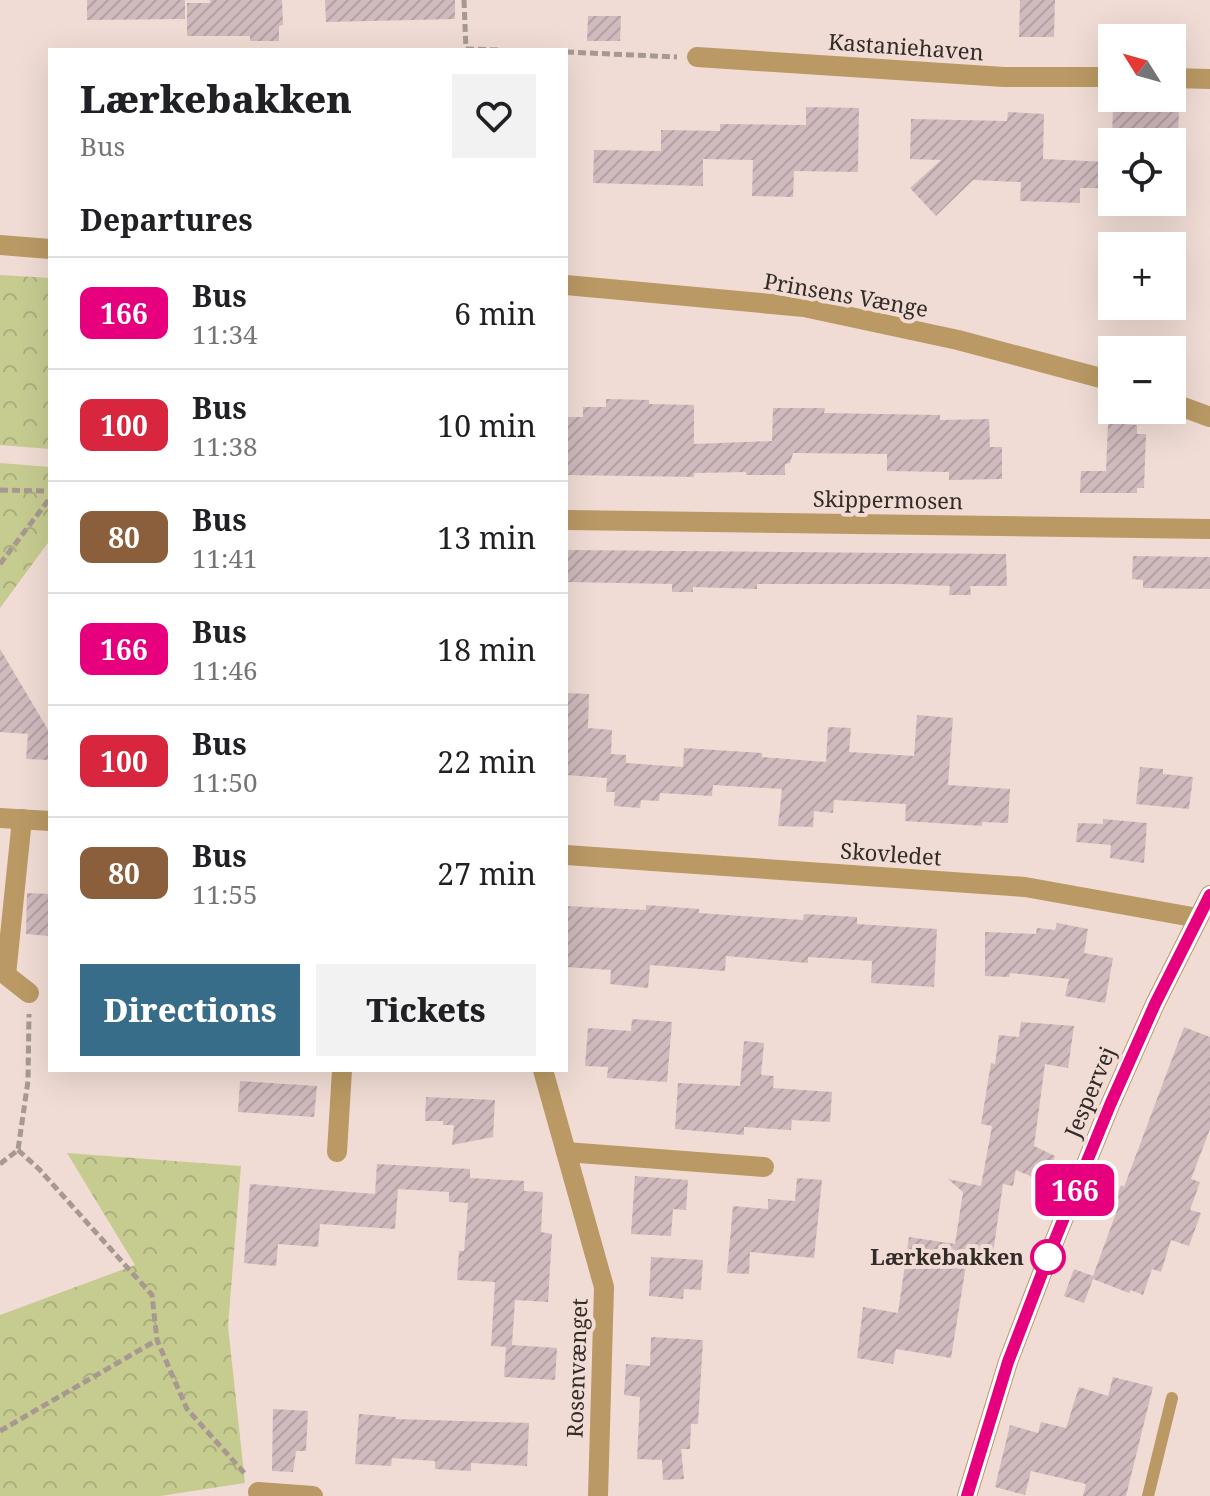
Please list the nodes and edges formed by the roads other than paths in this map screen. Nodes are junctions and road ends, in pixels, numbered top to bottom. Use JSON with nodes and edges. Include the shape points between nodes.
{"nodes":[{"id":1,"x":697,"y":57,"type":"road end"},
{"id":2,"x":1098,"y":77,"type":"edge"},
{"id":3,"x":1186,"y":78,"type":"edge"},
{"id":4,"x":1210,"y":79,"type":"edge"},
{"id":5,"x":0,"y":245,"type":"edge"},
{"id":6,"x":48,"y":249,"type":"edge"},
{"id":7,"x":568,"y":285,"type":"edge"},
{"id":8,"x":1098,"y":377,"type":"edge"},
{"id":9,"x":1186,"y":408,"type":"edge"},
{"id":10,"x":1210,"y":417,"type":"edge"},
{"id":11,"x":568,"y":520,"type":"edge"},
{"id":12,"x":1210,"y":529,"type":"edge"},
{"id":13,"x":0,"y":818,"type":"edge"},
{"id":14,"x":22,"y":819,"type":"junction"},
{"id":15,"x":48,"y":821,"type":"edge"},
{"id":16,"x":568,"y":855,"type":"edge"},
{"id":17,"x":1210,"y":895,"type":"edge"},
{"id":18,"x":1204,"y":919,"type":"edge"},
{"id":19,"x":29,"y":993,"type":"road end"},
{"id":20,"x":342,"y":1072,"type":"edge"},
{"id":21,"x":544,"y":1072,"type":"edge"},
{"id":22,"x":337,"y":1152,"type":"dead end"},
{"id":23,"x":566,"y":1152,"type":"junction"},
{"id":24,"x":764,"y":1167,"type":"dead end"},
{"id":25,"x":1172,"y":1398,"type":"dead end"},
{"id":26,"x":254,"y":1486,"type":"road end"},
{"id":27,"x":313,"y":1496,"type":"edge"},
{"id":28,"x":598,"y":1496,"type":"edge"},
{"id":29,"x":967,"y":1496,"type":"edge"},
{"id":30,"x":1148,"y":1496,"type":"edge"}],
"edges":[{"from":1,"to":2,"type":"street","name":"Kastaniehaven","via":[[1004,77]]},
{"from":3,"to":4,"type":"street"},
{"from":5,"to":6,"type":"street"},
{"from":7,"to":8,"type":"street","name":"Prinsens Vænge","via":[[804,307]]},
{"from":9,"to":10,"type":"street"},
{"from":11,"to":12,"type":"street","name":"Skippermosen"},
{"from":13,"to":14,"type":"street"},
{"from":14,"to":15,"type":"street"},
{"from":14,"to":19,"type":"street","via":[[6,975]]},
{"from":16,"to":18,"type":"street","name":"Skovledet","via":[[1025,887]]},
{"from":17,"to":18,"type":"street","name":"Jespervej"},
{"from":18,"to":29,"type":"street","name":"Jespervej","via":[[1116,1091],[1008,1362]]},
{"from":20,"to":22,"type":"street"},
{"from":21,"to":23,"type":"street","name":"Rosenvænget"},
{"from":23,"to":24,"type":"street"},
{"from":23,"to":28,"type":"street","name":"Rosenvænget","via":[[604,1287]]},
{"from":25,"to":30,"type":"lane"},
{"from":26,"to":27,"type":"street"}]}
